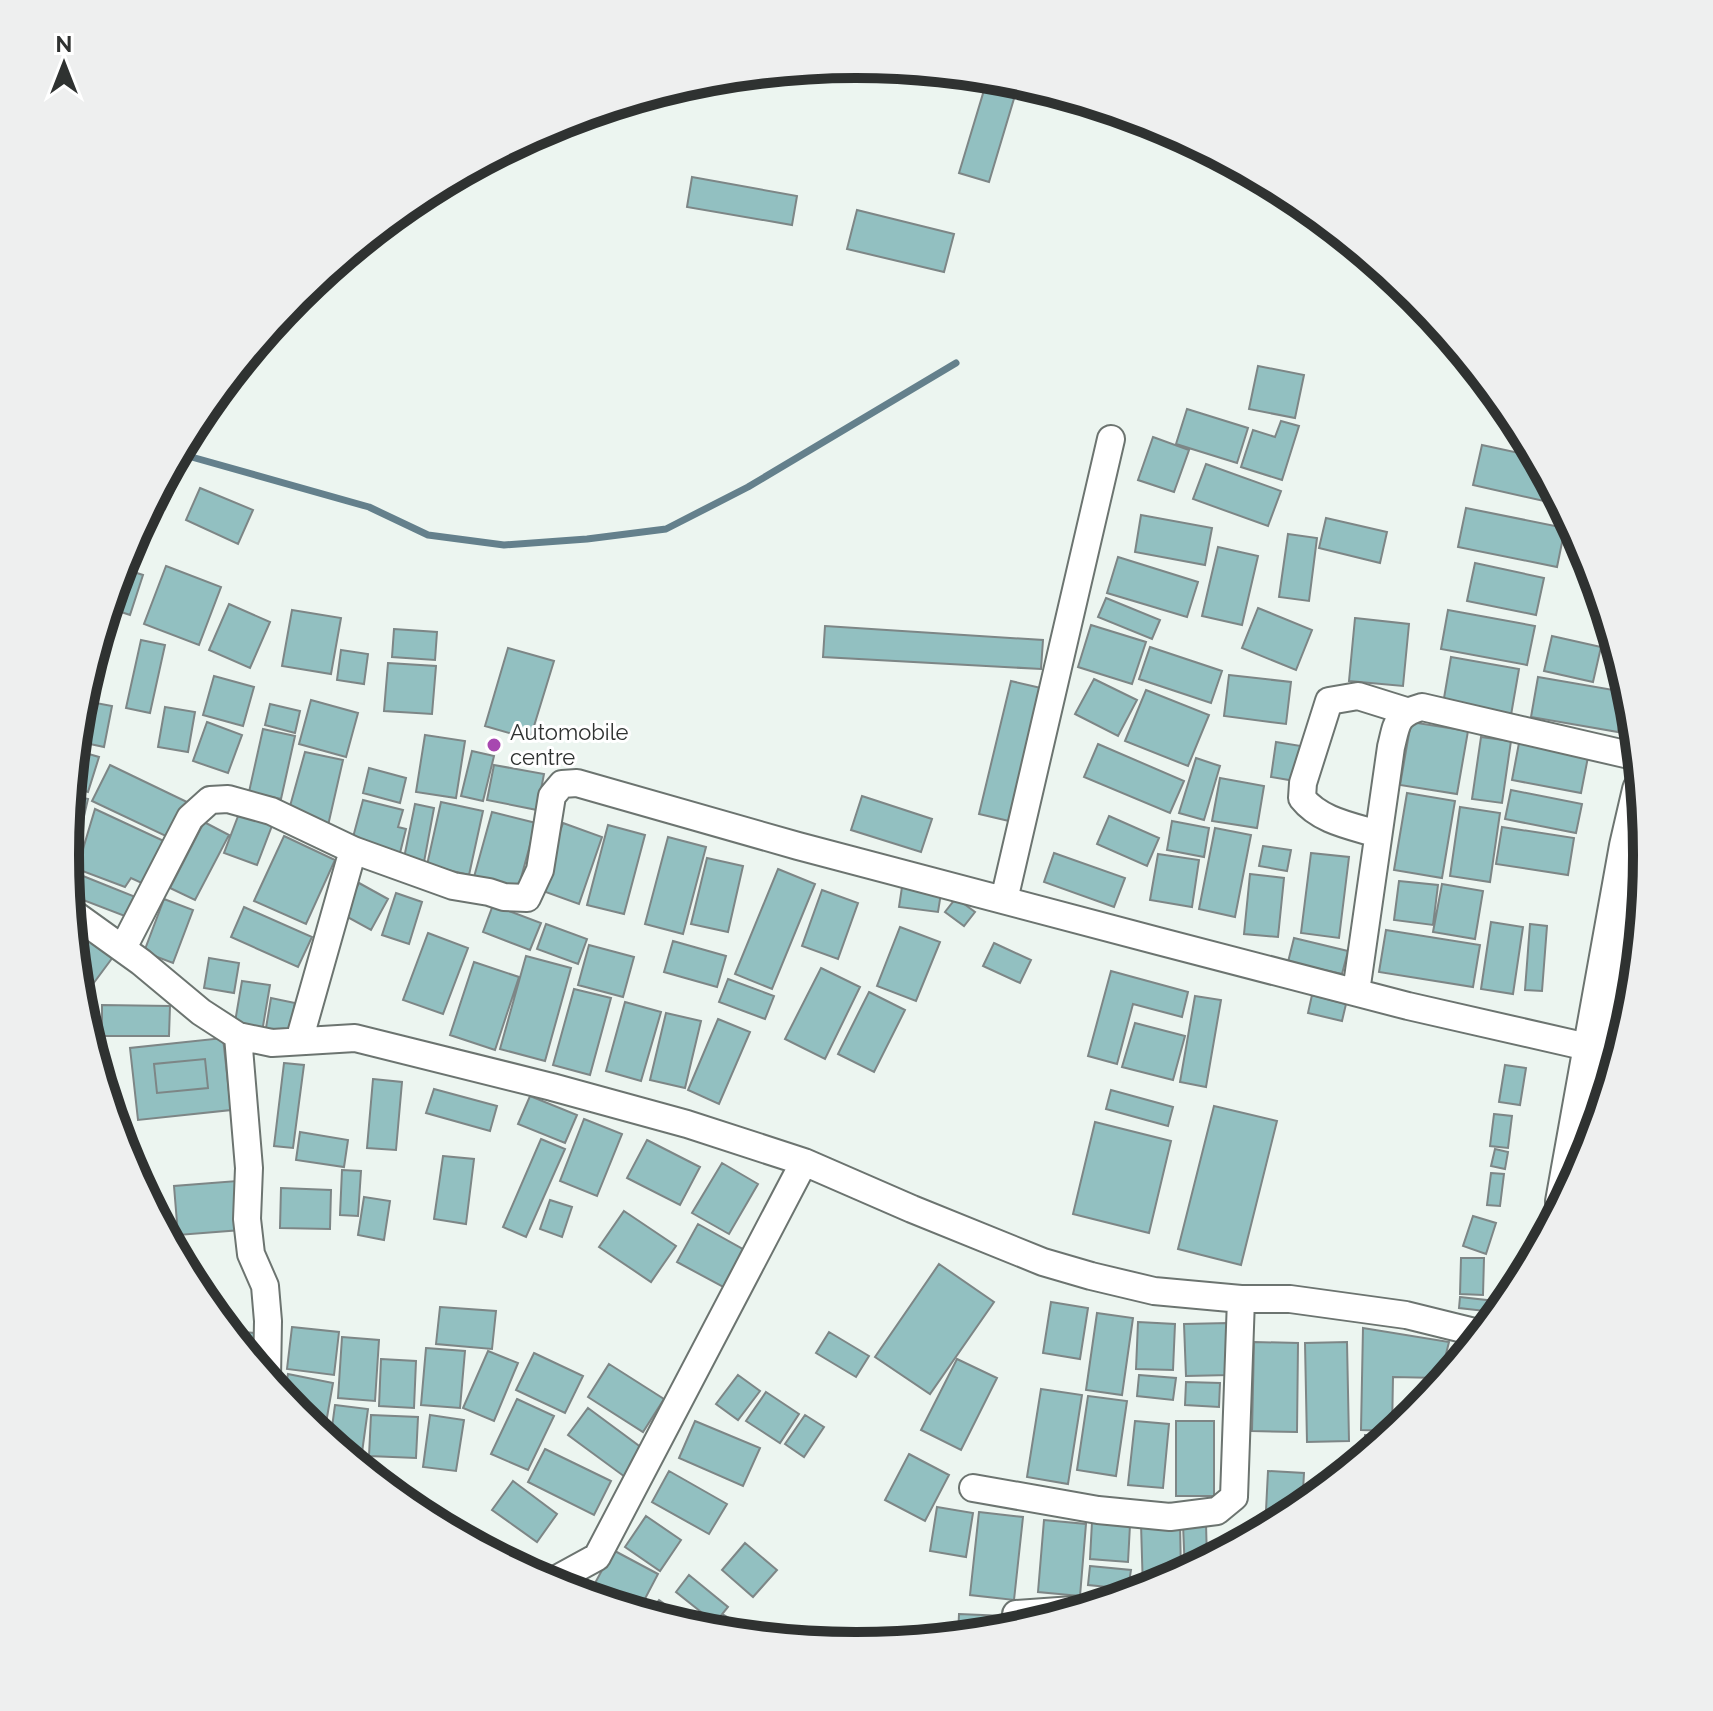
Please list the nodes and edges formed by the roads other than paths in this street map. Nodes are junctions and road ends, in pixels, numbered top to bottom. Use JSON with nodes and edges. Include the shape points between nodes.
{"nodes":[{"id":1,"x":1111,"y":439,"type":"dead end"},
{"id":2,"x":1406,"y":711,"type":"junction"},
{"id":3,"x":1627,"y":754,"type":"edge"},
{"id":4,"x":1633,"y":829,"type":"edge"},
{"id":5,"x":1378,"y":834,"type":"junction"},
{"id":6,"x":353,"y":850,"type":"junction"},
{"id":7,"x":1004,"y":900,"type":"junction"},
{"id":8,"x":82,"y":920,"type":"edge"},
{"id":9,"x":123,"y":948,"type":"junction"},
{"id":10,"x":1356,"y":992,"type":"junction"},
{"id":11,"x":238,"y":1036,"type":"junction"},
{"id":12,"x":299,"y":1041,"type":"junction"},
{"id":13,"x":1592,"y":1048,"type":"junction"},
{"id":14,"x":1573,"y":1158,"type":"edge"},
{"id":15,"x":804,"y":1162,"type":"junction"},
{"id":16,"x":1241,"y":1299,"type":"junction"},
{"id":17,"x":1471,"y":1331,"type":"edge"},
{"id":18,"x":267,"y":1362,"type":"edge"},
{"id":19,"x":973,"y":1488,"type":"dead end"},
{"id":20,"x":570,"y":1578,"type":"edge"},
{"id":21,"x":1031,"y":1613,"type":"edge"},
{"id":22,"x":1016,"y":1614,"type":"dead end"}],
"edges":[{"from":1,"to":7,"type":"street"},
{"from":2,"to":3,"type":"street","via":[[1422,707]]},
{"from":2,"to":5,"type":"street","via":[[1397,724]]},
{"from":2,"to":5,"type":"street","via":[[1358,696],[1329,701],[1303,783],[1302,798],[1310,808]]},
{"from":4,"to":13,"type":"street"},
{"from":5,"to":10,"type":"street"},
{"from":6,"to":7,"type":"street","via":[[453,886],[527,898],[540,870],[552,796],[562,784],[577,783]]},
{"from":6,"to":9,"type":"street","via":[[271,811],[228,799],[210,800],[190,818]]},
{"from":6,"to":12,"type":"street"},
{"from":7,"to":10,"type":"street"},
{"from":8,"to":9,"type":"street"},
{"from":9,"to":11,"type":"street"},
{"from":10,"to":13,"type":"street"},
{"from":11,"to":12,"type":"street","via":[[272,1043]]},
{"from":11,"to":18,"type":"street","via":[[249,1168],[247,1219],[251,1254],[265,1286]]},
{"from":12,"to":15,"type":"street","via":[[355,1038],[672,1119]]},
{"from":13,"to":14,"type":"street"},
{"from":15,"to":16,"type":"street","via":[[1043,1262],[1154,1291]]},
{"from":15,"to":20,"type":"street","via":[[597,1557]]},
{"from":16,"to":17,"type":"street","via":[[1290,1299],[1406,1315]]},
{"from":16,"to":19,"type":"street","via":[[1234,1497],[1217,1511],[1170,1517]]},
{"from":21,"to":22,"type":"street"}]}
